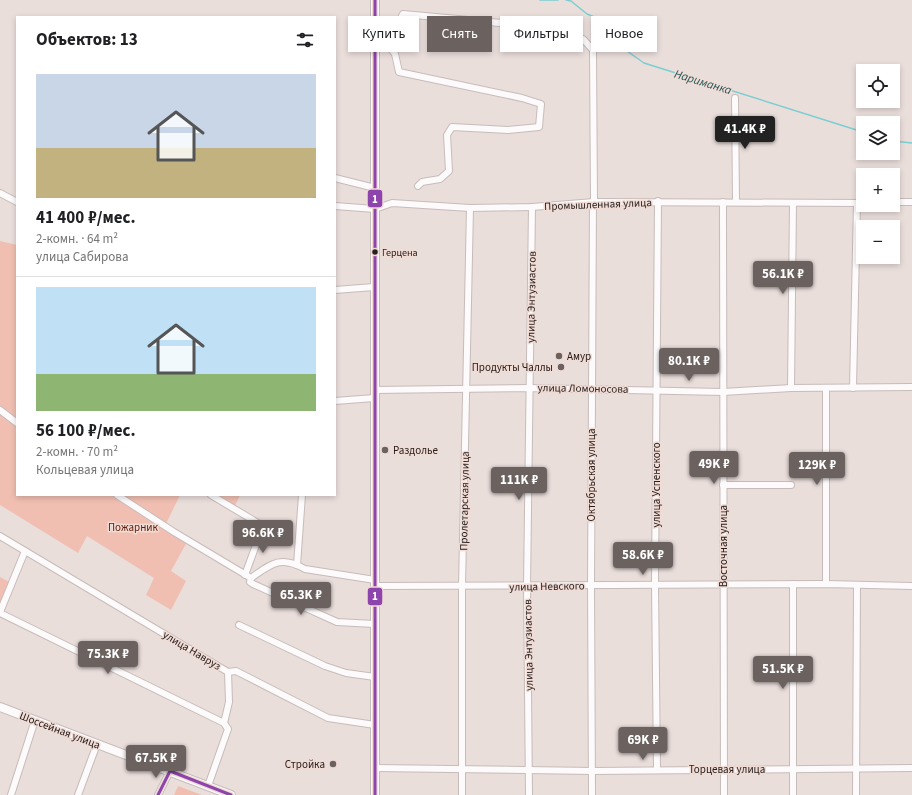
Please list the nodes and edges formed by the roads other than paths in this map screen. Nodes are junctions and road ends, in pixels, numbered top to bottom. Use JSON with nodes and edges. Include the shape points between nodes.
{"nodes":[{"id":1,"x":375,"y":3,"type":"edge"},
{"id":2,"x":375,"y":16,"type":"edge"},
{"id":3,"x":402,"y":16,"type":"edge"},
{"id":4,"x":375,"y":52,"type":"edge"},
{"id":5,"x":393,"y":52,"type":"edge"},
{"id":6,"x":735,"y":98,"type":"dead end"},
{"id":7,"x":336,"y":178,"type":"edge"},
{"id":8,"x":418,"y":186,"type":"dead end"},
{"id":9,"x":374,"y":188,"type":"junction"},
{"id":10,"x":0,"y":193,"type":"edge"},
{"id":11,"x":16,"y":201,"type":"edge"},
{"id":12,"x":658,"y":201,"type":"junction"},
{"id":13,"x":594,"y":202,"type":"junction"},
{"id":14,"x":723,"y":202,"type":"junction"},
{"id":15,"x":736,"y":202,"type":"junction"},
{"id":16,"x":900,"y":202,"type":"edge"},
{"id":17,"x":912,"y":202,"type":"edge"},
{"id":18,"x":793,"y":203,"type":"junction"},
{"id":19,"x":856,"y":203,"type":"edge"},
{"id":20,"x":336,"y":206,"type":"edge"},
{"id":21,"x":532,"y":207,"type":"junction"},
{"id":22,"x":470,"y":208,"type":"junction"},
{"id":23,"x":374,"y":209,"type":"junction"},
{"id":24,"x":860,"y":212,"type":"edge"},
{"id":25,"x":374,"y":287,"type":"junction"},
{"id":26,"x":336,"y":290,"type":"edge"},
{"id":27,"x":912,"y":387,"type":"edge"},
{"id":28,"x":529,"y":388,"type":"junction"},
{"id":29,"x":592,"y":388,"type":"junction"},
{"id":30,"x":791,"y":388,"type":"junction"},
{"id":31,"x":826,"y":388,"type":"junction"},
{"id":32,"x":853,"y":388,"type":"junction"},
{"id":33,"x":466,"y":389,"type":"junction"},
{"id":34,"x":656,"y":389,"type":"junction"},
{"id":35,"x":723,"y":392,"type":"junction"},
{"id":36,"x":374,"y":394,"type":"junction"},
{"id":37,"x":336,"y":401,"type":"edge"},
{"id":38,"x":0,"y":410,"type":"edge"},
{"id":39,"x":16,"y":422,"type":"edge"},
{"id":40,"x":723,"y":485,"type":"junction"},
{"id":41,"x":791,"y":485,"type":"dead end"},
{"id":42,"x":118,"y":496,"type":"edge"},
{"id":43,"x":213,"y":496,"type":"edge"},
{"id":44,"x":302,"y":496,"type":"edge"},
{"id":45,"x":0,"y":536,"type":"edge"},
{"id":46,"x":25,"y":551,"type":"junction"},
{"id":47,"x":297,"y":565,"type":"junction"},
{"id":48,"x":248,"y":577,"type":"junction"},
{"id":49,"x":375,"y":583,"type":"junction"},
{"id":50,"x":655,"y":584,"type":"junction"},
{"id":51,"x":723,"y":584,"type":"junction"},
{"id":52,"x":793,"y":584,"type":"junction"},
{"id":53,"x":826,"y":584,"type":"junction"},
{"id":54,"x":591,"y":585,"type":"junction"},
{"id":55,"x":857,"y":585,"type":"junction"},
{"id":56,"x":462,"y":586,"type":"junction"},
{"id":57,"x":527,"y":586,"type":"junction"},
{"id":58,"x":912,"y":586,"type":"edge"},
{"id":59,"x":0,"y":613,"type":"edge"},
{"id":60,"x":374,"y":624,"type":"junction"},
{"id":61,"x":239,"y":625,"type":"dead end"},
{"id":62,"x":228,"y":672,"type":"junction"},
{"id":63,"x":375,"y":677,"type":"junction"},
{"id":64,"x":0,"y":707,"type":"edge"},
{"id":65,"x":35,"y":720,"type":"junction"},
{"id":66,"x":224,"y":724,"type":"junction"},
{"id":67,"x":375,"y":725,"type":"junction"},
{"id":68,"x":97,"y":744,"type":"junction"},
{"id":69,"x":375,"y":768,"type":"junction"},
{"id":70,"x":462,"y":768,"type":"junction"},
{"id":71,"x":856,"y":768,"type":"junction"},
{"id":72,"x":912,"y":768,"type":"edge"},
{"id":73,"x":723,"y":769,"type":"junction"},
{"id":74,"x":792,"y":769,"type":"junction"},
{"id":75,"x":529,"y":770,"type":"junction"},
{"id":76,"x":657,"y":770,"type":"junction"},
{"id":77,"x":170,"y":771,"type":"junction"},
{"id":78,"x":593,"y":771,"type":"junction"},
{"id":79,"x":208,"y":786,"type":"junction"},
{"id":80,"x":11,"y":795,"type":"edge"},
{"id":81,"x":78,"y":795,"type":"edge"},
{"id":82,"x":158,"y":795,"type":"edge"},
{"id":83,"x":231,"y":795,"type":"edge"},
{"id":84,"x":375,"y":795,"type":"edge"},
{"id":85,"x":462,"y":795,"type":"edge"},
{"id":86,"x":529,"y":795,"type":"edge"},
{"id":87,"x":592,"y":795,"type":"edge"},
{"id":88,"x":724,"y":795,"type":"edge"},
{"id":89,"x":793,"y":795,"type":"edge"},
{"id":90,"x":856,"y":795,"type":"edge"}],
"edges":[{"from":1,"to":2,"type":"main road"},
{"from":3,"to":13,"type":"street","name":"Октябрьская улица","via":[[403,14],[547,28],[583,39],[593,50]]},
{"from":4,"to":9,"type":"main road"},
{"from":5,"to":8,"type":"street","via":[[399,72],[542,104],[539,127],[508,130],[452,127],[447,135],[449,171],[440,179],[422,182]]},
{"from":6,"to":15,"type":"street"},
{"from":7,"to":9,"type":"street"},
{"from":9,"to":23,"type":"main road"},
{"from":10,"to":11,"type":"street"},
{"from":12,"to":13,"type":"street","name":"Промышленная улица"},
{"from":12,"to":14,"type":"street","name":"Промышленная улица"},
{"from":12,"to":34,"type":"street","name":"улица Успенского"},
{"from":13,"to":21,"type":"street","name":"Промышленная улица"},
{"from":13,"to":29,"type":"street","name":"Октябрьская улица"},
{"from":14,"to":15,"type":"street","name":"Промышленная улица"},
{"from":14,"to":35,"type":"street","name":"Восточная улица"},
{"from":15,"to":18,"type":"street","name":"Промышленная улица"},
{"from":16,"to":17,"type":"street"},
{"from":18,"to":19,"type":"street","name":"Промышленная улица"},
{"from":18,"to":30,"type":"street"},
{"from":20,"to":23,"type":"street","name":"Промышленная улица"},
{"from":21,"to":22,"type":"street","name":"Промышленная улица"},
{"from":21,"to":28,"type":"street","name":"улица Энтузиастов"},
{"from":22,"to":23,"type":"street","name":"Промышленная улица","via":[[392,203]]},
{"from":22,"to":33,"type":"street","name":"Пролетарская улица"},
{"from":23,"to":25,"type":"main road"},
{"from":24,"to":32,"type":"street"},
{"from":25,"to":26,"type":"street"},
{"from":25,"to":36,"type":"main road"},
{"from":27,"to":32,"type":"street","name":"улица Ломоносова"},
{"from":28,"to":29,"type":"street","name":"улица Ломоносова"},
{"from":28,"to":33,"type":"street","name":"улица Ломоносова"},
{"from":28,"to":57,"type":"street","name":"улица Энтузиастов"},
{"from":29,"to":34,"type":"street","name":"улица Ломоносова"},
{"from":29,"to":54,"type":"street","name":"Октябрьская улица"},
{"from":30,"to":31,"type":"street","name":"улица Ломоносова"},
{"from":30,"to":35,"type":"street","name":"улица Ломоносова"},
{"from":31,"to":32,"type":"street","name":"улица Ломоносова"},
{"from":31,"to":53,"type":"street"},
{"from":33,"to":36,"type":"street","name":"улица Ломоносова"},
{"from":33,"to":56,"type":"street","name":"Пролетарская улица"},
{"from":34,"to":35,"type":"street","name":"улица Ломоносова"},
{"from":34,"to":50,"type":"street","name":"улица Успенского"},
{"from":35,"to":40,"type":"street","name":"Восточная улица"},
{"from":36,"to":37,"type":"street","name":"улица Ломоносова"},
{"from":36,"to":49,"type":"main road"},
{"from":38,"to":39,"type":"street"},
{"from":40,"to":41,"type":"street"},
{"from":40,"to":51,"type":"street","name":"Восточная улица"},
{"from":42,"to":48,"type":"street"},
{"from":43,"to":48,"type":"street","via":[[263,526]]},
{"from":44,"to":47,"type":"street"},
{"from":45,"to":46,"type":"street","name":"улица Навруз"},
{"from":46,"to":59,"type":"street"},
{"from":46,"to":62,"type":"street","name":"улица Навруз"},
{"from":47,"to":48,"type":"street","name":"улица Невского","via":[[275,562]]},
{"from":47,"to":49,"type":"street","name":"улица Невского","via":[[305,569]]},
{"from":48,"to":60,"type":"street","via":[[253,584],[337,622]]},
{"from":49,"to":56,"type":"street","name":"улица Невского"},
{"from":49,"to":60,"type":"main road"},
{"from":50,"to":51,"type":"street","name":"улица Невского"},
{"from":50,"to":54,"type":"street","name":"улица Невского"},
{"from":50,"to":76,"type":"street","name":"улица Успенского"},
{"from":51,"to":52,"type":"street","name":"улица Невского"},
{"from":51,"to":73,"type":"street","name":"Восточная улица"},
{"from":52,"to":53,"type":"street","name":"улица Невского"},
{"from":52,"to":74,"type":"street"},
{"from":53,"to":55,"type":"street","name":"улица Невского"},
{"from":54,"to":57,"type":"street","name":"улица Невского"},
{"from":54,"to":78,"type":"street","name":"Октябрьская улица"},
{"from":55,"to":58,"type":"street","name":"улица Невского"},
{"from":55,"to":71,"type":"street"},
{"from":56,"to":57,"type":"street","name":"улица Невского"},
{"from":56,"to":70,"type":"street","name":"Пролетарская улица"},
{"from":57,"to":75,"type":"street","name":"улица Энтузиастов"},
{"from":59,"to":66,"type":"street"},
{"from":60,"to":63,"type":"main road"},
{"from":61,"to":63,"type":"street","via":[[325,666],[346,673]]},
{"from":62,"to":66,"type":"street","via":[[229,702]]},
{"from":62,"to":67,"type":"street","name":"улица Навруз","via":[[236,671],[328,718]]},
{"from":63,"to":67,"type":"main road"},
{"from":64,"to":65,"type":"main road","name":"Шоссейная улица"},
{"from":65,"to":68,"type":"main road","name":"Шоссейная улица"},
{"from":65,"to":80,"type":"street"},
{"from":66,"to":79,"type":"street","via":[[228,729],[227,737]]},
{"from":67,"to":69,"type":"main road"},
{"from":68,"to":77,"type":"main road","name":"Шоссейная улица"},
{"from":68,"to":81,"type":"street"},
{"from":69,"to":70,"type":"street","name":"Торцевая улица"},
{"from":69,"to":84,"type":"main road"},
{"from":70,"to":75,"type":"street","name":"Торцевая улица"},
{"from":70,"to":85,"type":"street","name":"Пролетарская улица"},
{"from":71,"to":72,"type":"street","name":"Торцевая улица"},
{"from":71,"to":74,"type":"street","name":"Торцевая улица"},
{"from":71,"to":90,"type":"street"},
{"from":73,"to":74,"type":"street","name":"Торцевая улица"},
{"from":73,"to":76,"type":"street","name":"Торцевая улица"},
{"from":73,"to":88,"type":"street","name":"Восточная улица"},
{"from":74,"to":89,"type":"street"},
{"from":75,"to":78,"type":"street","name":"Торцевая улица"},
{"from":75,"to":86,"type":"street","name":"улица Энтузиастов"},
{"from":76,"to":78,"type":"street","name":"Торцевая улица"},
{"from":77,"to":79,"type":"main road","name":"Шоссейная улица"},
{"from":77,"to":82,"type":"street"},
{"from":78,"to":87,"type":"street","name":"Октябрьская улица"},
{"from":79,"to":83,"type":"main road","name":"Шоссейная улица"}]}
